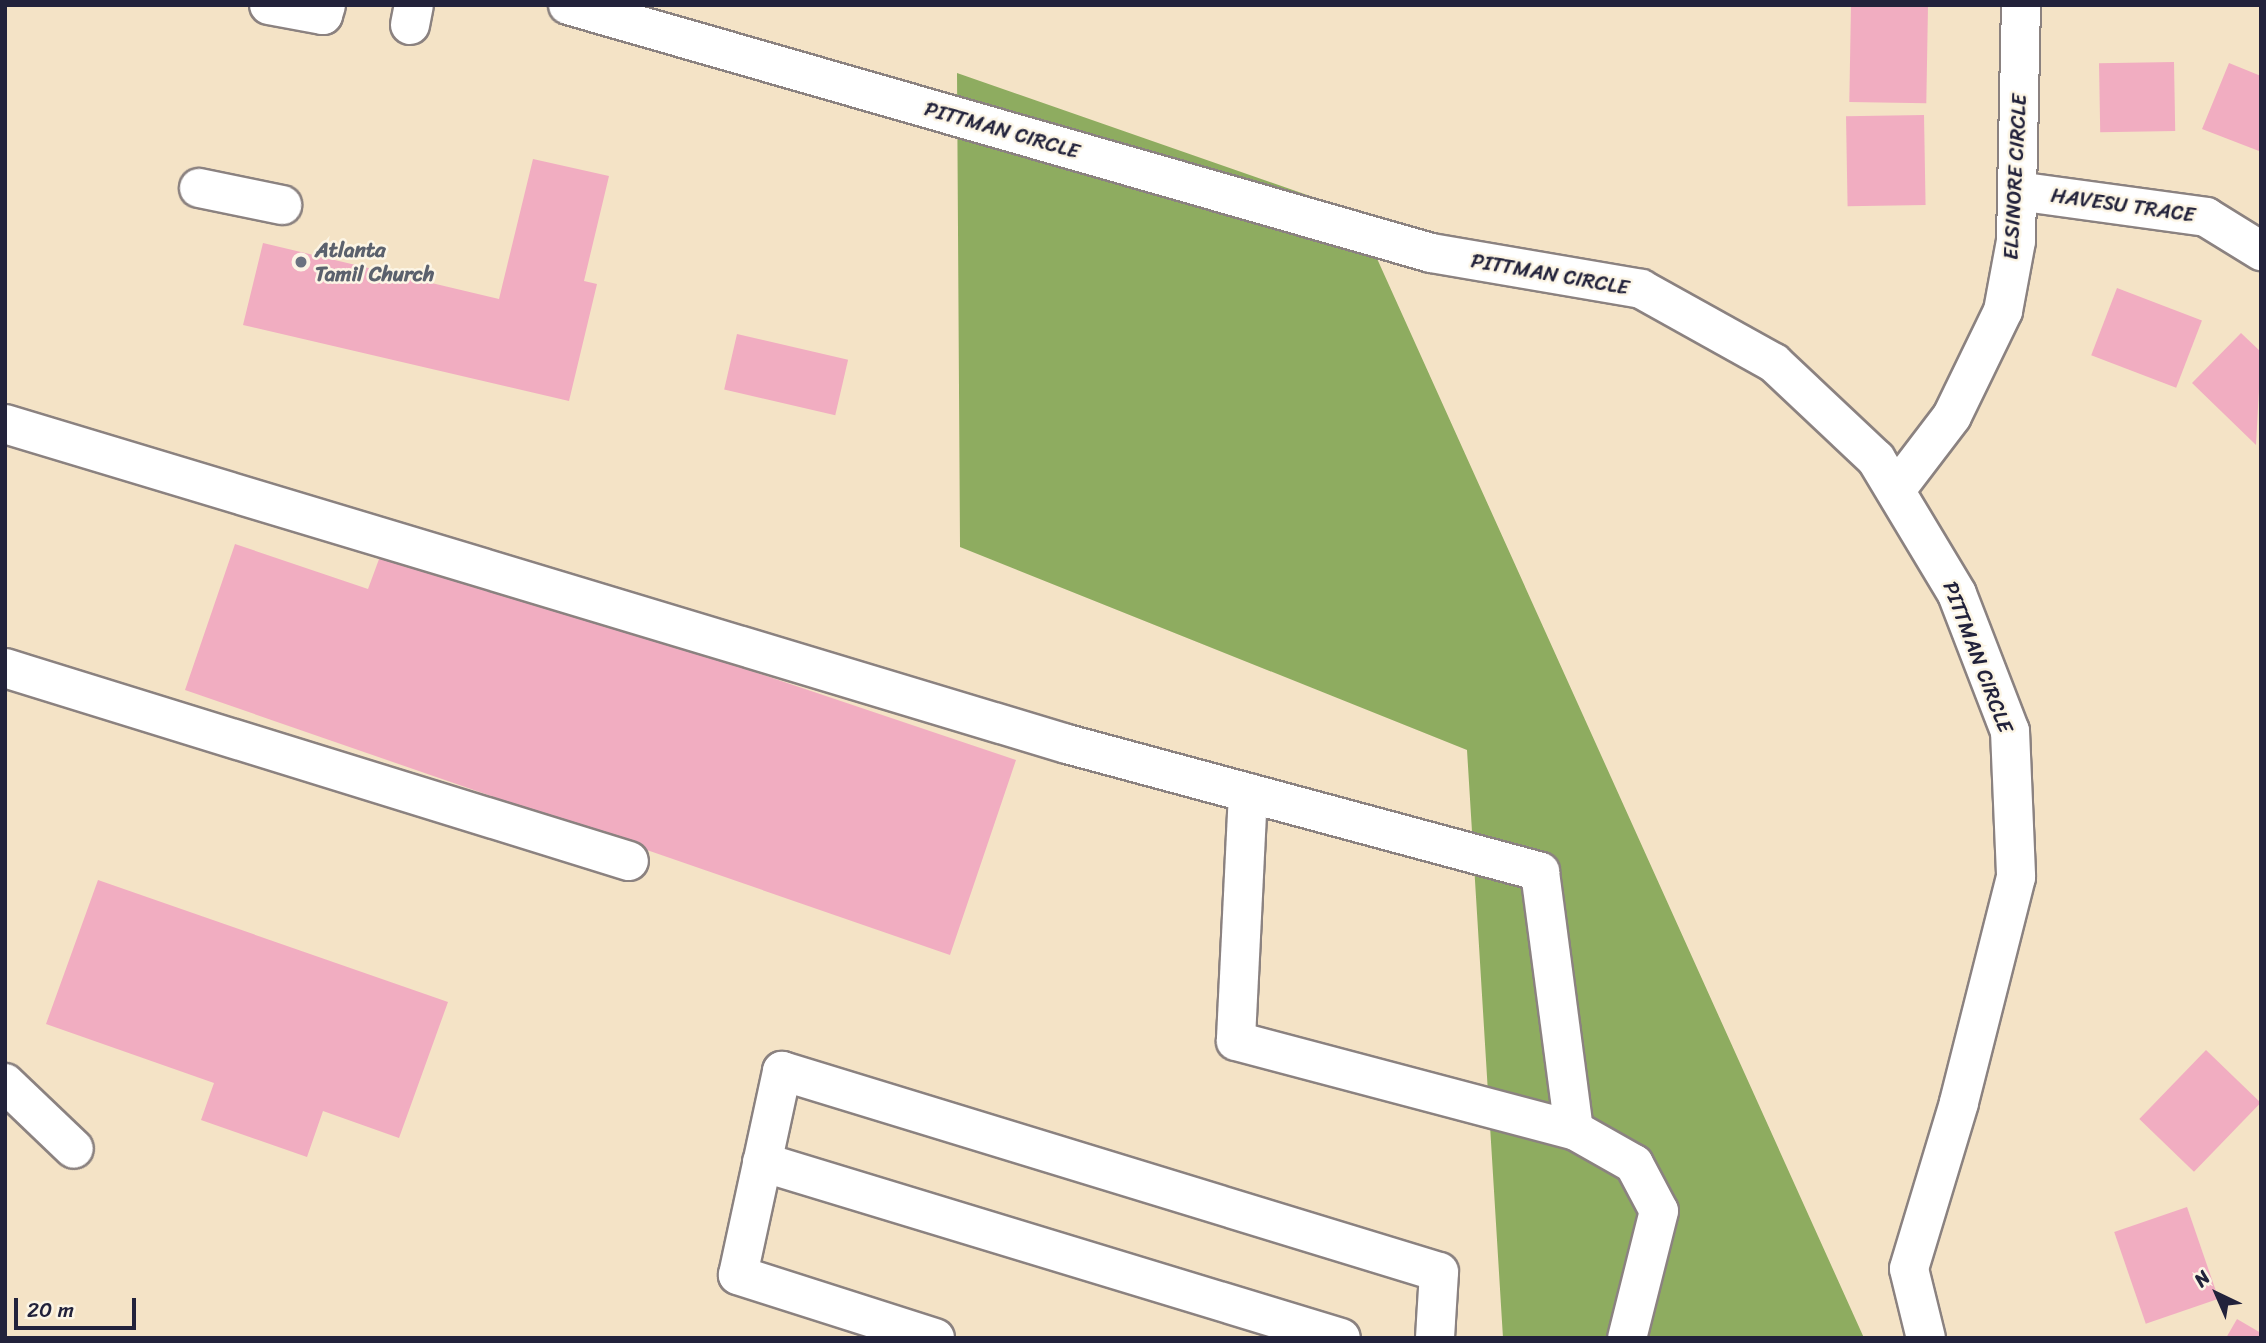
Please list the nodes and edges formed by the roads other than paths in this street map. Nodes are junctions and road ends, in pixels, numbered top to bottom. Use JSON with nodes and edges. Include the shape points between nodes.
{"nodes":[{"id":1,"x":268,"y":5,"type":"edge"},
{"id":2,"x":568,"y":5,"type":"edge"},
{"id":3,"x":2021,"y":5,"type":"edge"},
{"id":4,"x":324,"y":10,"type":"edge"},
{"id":5,"x":199,"y":188,"type":"dead end"},
{"id":6,"x":2017,"y":191,"type":"junction"},
{"id":7,"x":282,"y":205,"type":"dead end"},
{"id":8,"x":2261,"y":251,"type":"edge"},
{"id":9,"x":5,"y":424,"type":"edge"},
{"id":10,"x":1898,"y":487,"type":"junction"},
{"id":11,"x":5,"y":668,"type":"edge"},
{"id":12,"x":1248,"y":793,"type":"junction"},
{"id":13,"x":629,"y":861,"type":"dead end"},
{"id":14,"x":5,"y":1083,"type":"edge"},
{"id":15,"x":1574,"y":1130,"type":"junction"},
{"id":16,"x":74,"y":1149,"type":"dead end"},
{"id":17,"x":762,"y":1162,"type":"junction"},
{"id":18,"x":935,"y":1338,"type":"edge"},
{"id":19,"x":1341,"y":1338,"type":"edge"},
{"id":20,"x":1435,"y":1338,"type":"edge"},
{"id":21,"x":1627,"y":1338,"type":"edge"},
{"id":22,"x":1926,"y":1338,"type":"edge"}],
"edges":[{"from":1,"to":4,"type":"street"},
{"from":2,"to":10,"type":"street","name":"PITTMAN CIRCLE","via":[[1431,253],[1641,289],[1774,363]]},
{"from":3,"to":6,"type":"street","name":"ELSINORE CIRCLE"},
{"from":5,"to":7,"type":"street"},
{"from":6,"to":8,"type":"street","name":"HAVESU TRACE","via":[[2206,217]]},
{"from":6,"to":10,"type":"street","name":"ELSINORE CIRCLE","via":[[2003,311],[1952,415]]},
{"from":9,"to":12,"type":"street"},
{"from":10,"to":22,"type":"street","name":"PITTMAN CIRCLE","via":[[1957,594],[2010,731],[2016,877],[1959,1103],[1909,1269]]},
{"from":11,"to":13,"type":"street"},
{"from":12,"to":15,"type":"street","via":[[1540,872]]},
{"from":12,"to":15,"type":"street","via":[[1237,1041]]},
{"from":14,"to":16,"type":"street"},
{"from":15,"to":21,"type":"street","via":[[1634,1164],[1658,1212]]},
{"from":17,"to":18,"type":"street","via":[[738,1275]]},
{"from":17,"to":19,"type":"street"},
{"from":17,"to":20,"type":"street","via":[[782,1071],[1439,1272]]}]}
